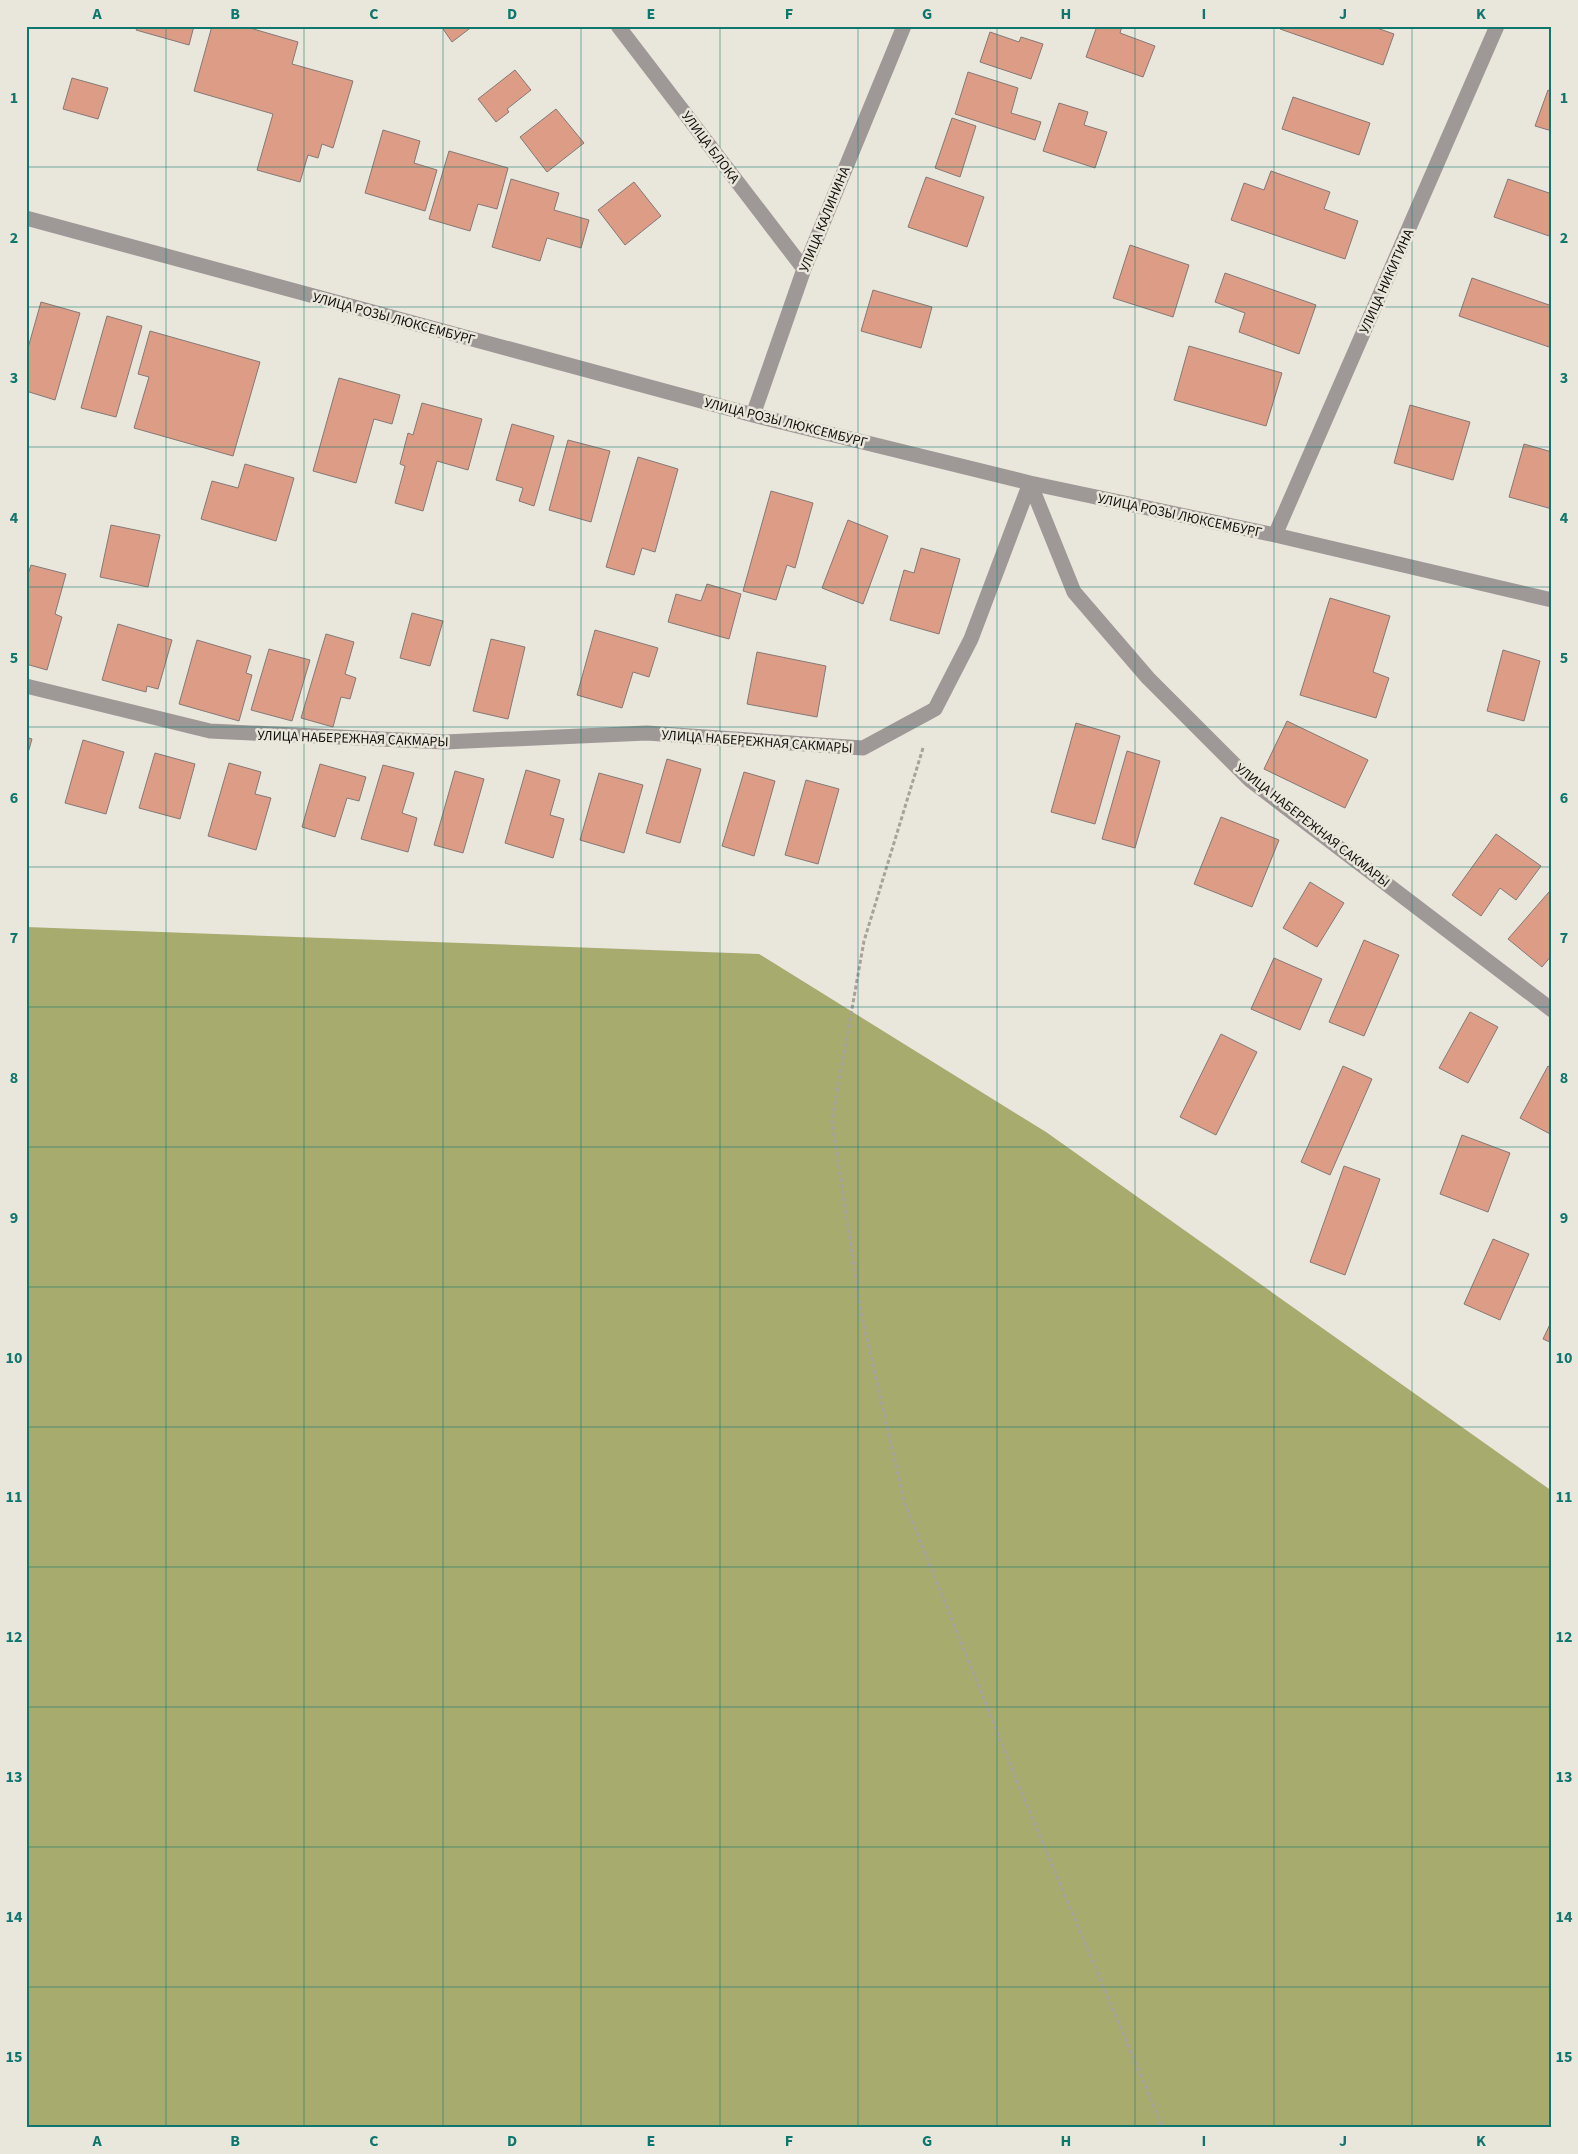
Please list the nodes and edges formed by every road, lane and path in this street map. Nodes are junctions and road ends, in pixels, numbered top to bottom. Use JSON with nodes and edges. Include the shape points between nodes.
{"nodes":[{"id":1,"x":618,"y":26,"type":"edge"},
{"id":2,"x":904,"y":26,"type":"edge"},
{"id":3,"x":1497,"y":26,"type":"edge"},
{"id":4,"x":26,"y":218,"type":"edge"},
{"id":5,"x":804,"y":268,"type":"junction"},
{"id":6,"x":754,"y":415,"type":"junction"},
{"id":7,"x":1030,"y":484,"type":"junction"},
{"id":8,"x":1275,"y":536,"type":"junction"},
{"id":9,"x":1552,"y":600,"type":"edge"},
{"id":10,"x":26,"y":686,"type":"edge"},
{"id":11,"x":935,"y":709,"type":"junction"},
{"id":12,"x":1552,"y":1010,"type":"edge"},
{"id":13,"x":1163,"y":2128,"type":"edge"}],
"edges":[{"from":1,"to":5,"type":"street","name":"УЛИЦА БЛОКА"},
{"from":2,"to":5,"type":"street","name":"УЛИЦА КАЛИНИНА"},
{"from":3,"to":8,"type":"street","name":"УЛИЦА НИКИТИНА"},
{"from":4,"to":6,"type":"street","name":"УЛИЦА РОЗЫ ЛЮКСЕМБУРГ"},
{"from":5,"to":6,"type":"street","name":"УЛИЦА КАЛИНИНА"},
{"from":6,"to":7,"type":"street","name":"УЛИЦА РОЗЫ ЛЮКСЕМБУРГ"},
{"from":7,"to":8,"type":"street","name":"УЛИЦА РОЗЫ ЛЮКСЕМБУРГ"},
{"from":7,"to":11,"type":"street","via":[[971,639]]},
{"from":7,"to":12,"type":"street","name":"УЛИЦА НАБЕРЕЖНАЯ САКМАРЫ","via":[[1074,592],[1148,678],[1250,780]]},
{"from":8,"to":9,"type":"street","name":"УЛИЦА РОЗЫ ЛЮКСЕМБУРГ"},
{"from":10,"to":11,"type":"street","name":"УЛИЦА НАБЕРЕЖНАЯ САКМАРЫ","via":[[210,732],[445,742],[647,733],[863,748]]},
{"from":11,"to":13,"type":"path","via":[[864,941],[832,1121],[861,1312],[904,1501]]}]}
